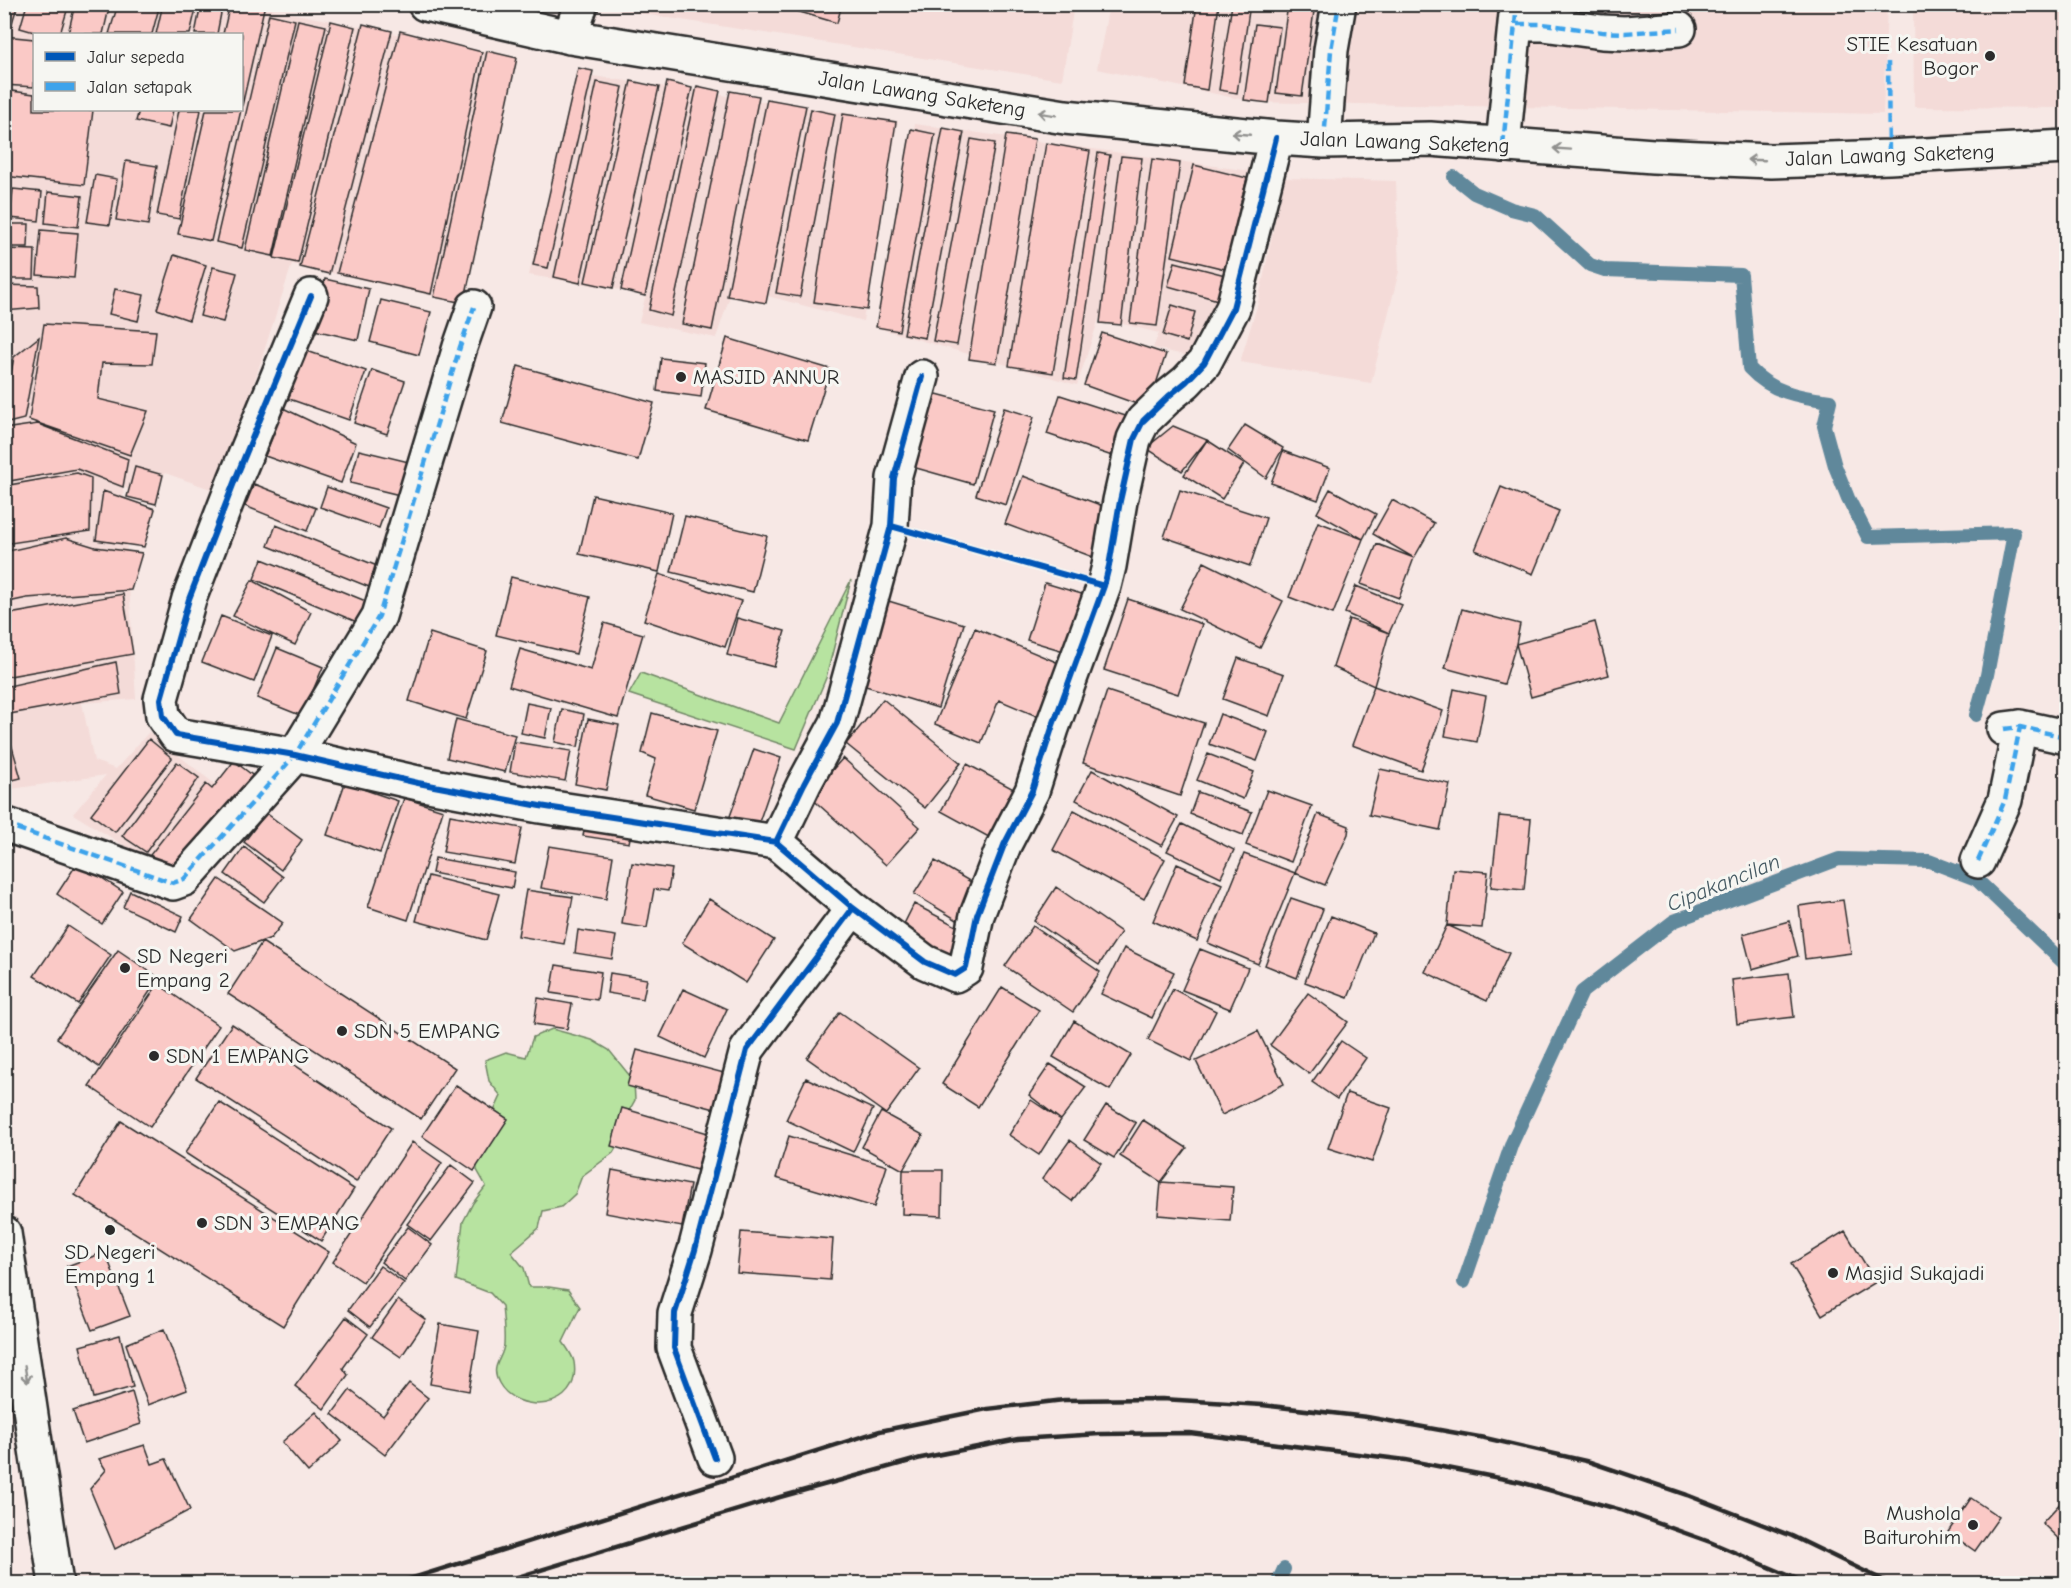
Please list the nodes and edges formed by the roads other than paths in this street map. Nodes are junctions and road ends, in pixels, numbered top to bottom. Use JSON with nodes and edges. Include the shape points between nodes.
{"nodes":[{"id":1,"x":425,"y":4,"type":"edge"},
{"id":2,"x":581,"y":4,"type":"edge"},
{"id":3,"x":1339,"y":4,"type":"edge"},
{"id":4,"x":1517,"y":14,"type":"edge"},
{"id":5,"x":1679,"y":29,"type":"dead end"},
{"id":6,"x":570,"y":37,"type":"junction"},
{"id":7,"x":1276,"y":138,"type":"junction"},
{"id":8,"x":1324,"y":141,"type":"junction"},
{"id":9,"x":1503,"y":145,"type":"junction"},
{"id":10,"x":2067,"y":147,"type":"edge"},
{"id":11,"x":311,"y":297,"type":"dead end"},
{"id":12,"x":474,"y":307,"type":"dead end"},
{"id":13,"x":922,"y":377,"type":"dead end"},
{"id":14,"x":2067,"y":736,"type":"edge"},
{"id":15,"x":295,"y":755,"type":"junction"},
{"id":16,"x":4,"y":824,"type":"edge"},
{"id":17,"x":776,"y":842,"type":"junction"},
{"id":18,"x":1978,"y":861,"type":"dead end"},
{"id":19,"x":853,"y":908,"type":"junction"},
{"id":20,"x":4,"y":1233,"type":"edge"},
{"id":21,"x":715,"y":1458,"type":"dead end"},
{"id":22,"x":56,"y":1584,"type":"edge"}],
"edges":[{"from":1,"to":6,"type":"street","name":"Jalan Lawang Saketeng"},
{"from":2,"to":6,"type":"street"},
{"from":3,"to":8,"type":"street"},
{"from":4,"to":5,"type":"street","via":[[1543,24],[1602,33]]},
{"from":4,"to":9,"type":"street"},
{"from":7,"to":6,"type":"street","name":"Jalan Lawang Saketeng","one_way":true,"via":[[1065,117]]},
{"from":7,"to":8,"type":"street","name":"Jalan Lawang Saketeng"},
{"from":7,"to":19,"type":"street","via":[[1233,308],[1203,363],[1143,421],[1134,439],[1104,586],[1032,791],[1004,845],[977,915],[966,969],[955,975],[925,962]]},
{"from":8,"to":9,"type":"street","name":"Jalan Lawang Saketeng","via":[[1430,139]]},
{"from":10,"to":9,"type":"street","name":"Jalan Lawang Saketeng","one_way":true,"via":[[1771,160]]},
{"from":11,"to":15,"type":"street","via":[[189,599],[161,699],[163,716],[176,735]]},
{"from":12,"to":15,"type":"street","via":[[380,616]]},
{"from":13,"to":17,"type":"street","via":[[894,478],[891,526],[837,723]]},
{"from":14,"to":18,"type":"street","via":[[2012,728],[2006,800]]},
{"from":15,"to":16,"type":"street","via":[[179,882]]},
{"from":15,"to":17,"type":"street","via":[[540,806]]},
{"from":17,"to":19,"type":"street"},
{"from":19,"to":21,"type":"street","via":[[747,1050],[677,1305],[674,1348]]},
{"from":20,"to":22,"type":"street","one_way":true}]}
